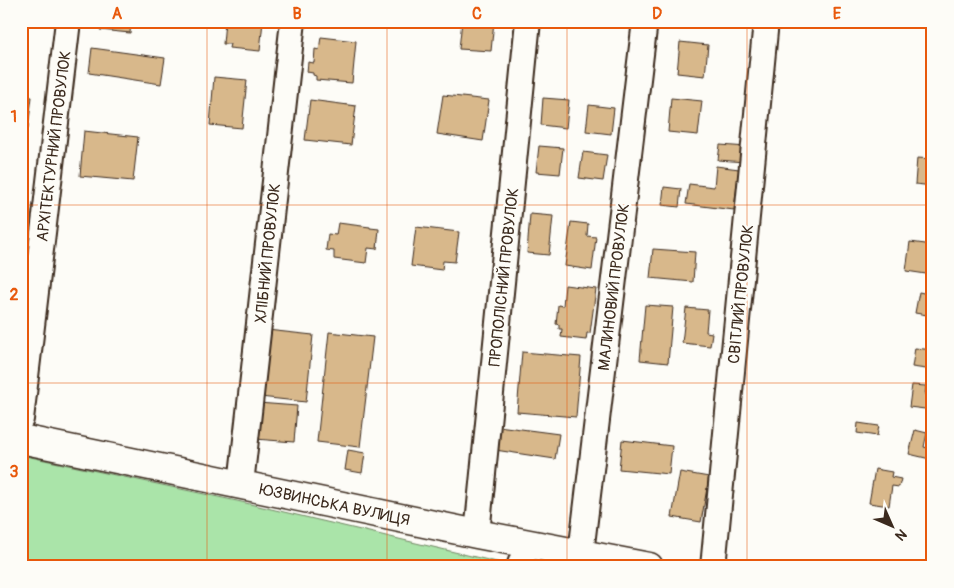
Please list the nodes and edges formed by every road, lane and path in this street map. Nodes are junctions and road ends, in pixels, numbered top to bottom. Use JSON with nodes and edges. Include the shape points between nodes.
{"nodes":[{"id":1,"x":68,"y":21,"type":"edge"},
{"id":2,"x":293,"y":21,"type":"edge"},
{"id":3,"x":528,"y":21,"type":"edge"},
{"id":4,"x":645,"y":21,"type":"edge"},
{"id":5,"x":766,"y":21,"type":"edge"},
{"id":6,"x":21,"y":419,"type":"edge"},
{"id":7,"x":21,"y":439,"type":"edge"},
{"id":8,"x":240,"y":484,"type":"junction"},
{"id":9,"x":477,"y":534,"type":"junction"},
{"id":10,"x":581,"y":553,"type":"junction"},
{"id":11,"x":523,"y":555,"type":"edge"},
{"id":12,"x":649,"y":567,"type":"edge"},
{"id":13,"x":713,"y":567,"type":"edge"}],
"edges":[{"from":1,"to":6,"type":"street","name":"АРХІТЕКТУРНИЙ ПРОВУЛОК"},
{"from":2,"to":8,"type":"street","name":"ХЛІБНИЙ ПРОВУЛОК"},
{"from":3,"to":9,"type":"street","name":"ПРОПОЛІСНИЙ ПРОВУЛОК"},
{"from":4,"to":10,"type":"street","name":"МАЛИНОВИЙ ПРОВУЛОК"},
{"from":5,"to":13,"type":"street","name":"СВІТЛИЙ ПРОВУЛОК"},
{"from":7,"to":8,"type":"main road","name":"ЮЗВИНСЬКА ВУЛИЦЯ"},
{"from":8,"to":9,"type":"main road","name":"ЮЗВИНСЬКА ВУЛИЦЯ"},
{"from":9,"to":11,"type":"main road","name":"ЮЗВИНСЬКА ВУЛИЦЯ"},
{"from":10,"to":11,"type":"main road","name":"ЮЗВИНСЬКА ВУЛИЦЯ"},
{"from":10,"to":12,"type":"main road","name":"ЮЗВИНСЬКА ВУЛИЦЯ"}]}
